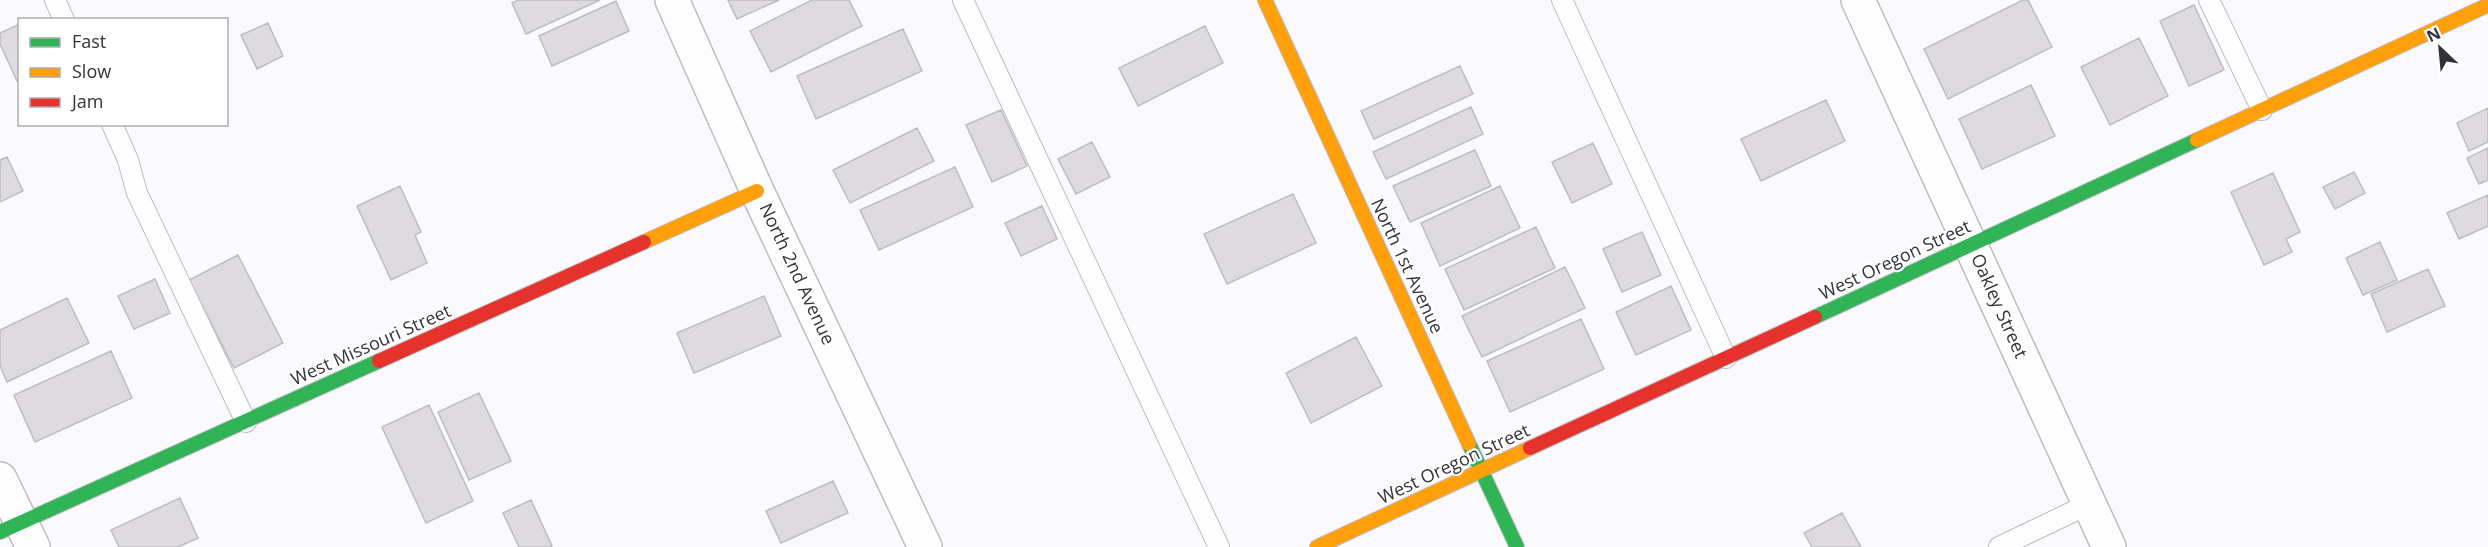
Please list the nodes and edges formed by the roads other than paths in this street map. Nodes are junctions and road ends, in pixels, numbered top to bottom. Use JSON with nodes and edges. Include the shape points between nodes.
{"nodes":[{"id":1,"x":56,"y":0,"type":"edge"},
{"id":2,"x":672,"y":0,"type":"edge"},
{"id":3,"x":963,"y":0,"type":"edge"},
{"id":4,"x":1265,"y":0,"type":"edge"},
{"id":5,"x":1562,"y":0,"type":"edge"},
{"id":6,"x":1858,"y":0,"type":"edge"},
{"id":7,"x":2209,"y":0,"type":"edge"},
{"id":8,"x":2488,"y":5,"type":"edge"},
{"id":9,"x":63,"y":18,"type":"edge"},
{"id":10,"x":2262,"y":110,"type":"junction"},
{"id":11,"x":113,"y":126,"type":"edge"},
{"id":12,"x":758,"y":191,"type":"junction"},
{"id":13,"x":1971,"y":245,"type":"junction"},
{"id":14,"x":1726,"y":358,"type":"junction"},
{"id":15,"x":246,"y":422,"type":"junction"},
{"id":16,"x":1481,"y":471,"type":"junction"},
{"id":17,"x":0,"y":479,"type":"edge"},
{"id":18,"x":2089,"y":504,"type":"junction"},
{"id":19,"x":18,"y":534,"type":"edge"},
{"id":20,"x":925,"y":547,"type":"edge"},
{"id":21,"x":1219,"y":547,"type":"edge"},
{"id":22,"x":1317,"y":547,"type":"edge"},
{"id":23,"x":1517,"y":547,"type":"edge"},
{"id":24,"x":1999,"y":547,"type":"edge"},
{"id":25,"x":2109,"y":547,"type":"edge"}],
"edges":[{"from":1,"to":9,"type":"lane"},
{"from":2,"to":12,"type":"street","name":"North 2nd Avenue"},
{"from":3,"to":21,"type":"lane"},
{"from":4,"to":16,"type":"street","name":"North 1st Avenue"},
{"from":5,"to":14,"type":"lane"},
{"from":6,"to":13,"type":"street","name":"Oakley Street"},
{"from":7,"to":10,"type":"lane"},
{"from":8,"to":10,"type":"street","name":"West Oregon Street"},
{"from":10,"to":13,"type":"street","name":"West Oregon Street"},
{"from":11,"to":15,"type":"lane","via":[[128,160],[136,194]]},
{"from":12,"to":15,"type":"street","name":"West Missouri Street"},
{"from":12,"to":20,"type":"street","name":"North 2nd Avenue"},
{"from":13,"to":14,"type":"street","name":"West Oregon Street"},
{"from":13,"to":18,"type":"street","name":"Oakley Street"},
{"from":14,"to":16,"type":"street","name":"West Oregon Street"},
{"from":15,"to":19,"type":"street","name":"West Missouri Street"},
{"from":16,"to":22,"type":"street","name":"West Oregon Street"},
{"from":16,"to":23,"type":"street","name":"North 1st Avenue"},
{"from":17,"to":19,"type":"street"},
{"from":18,"to":24,"type":"lane"},
{"from":18,"to":25,"type":"street","name":"Oakley Street"}]}
